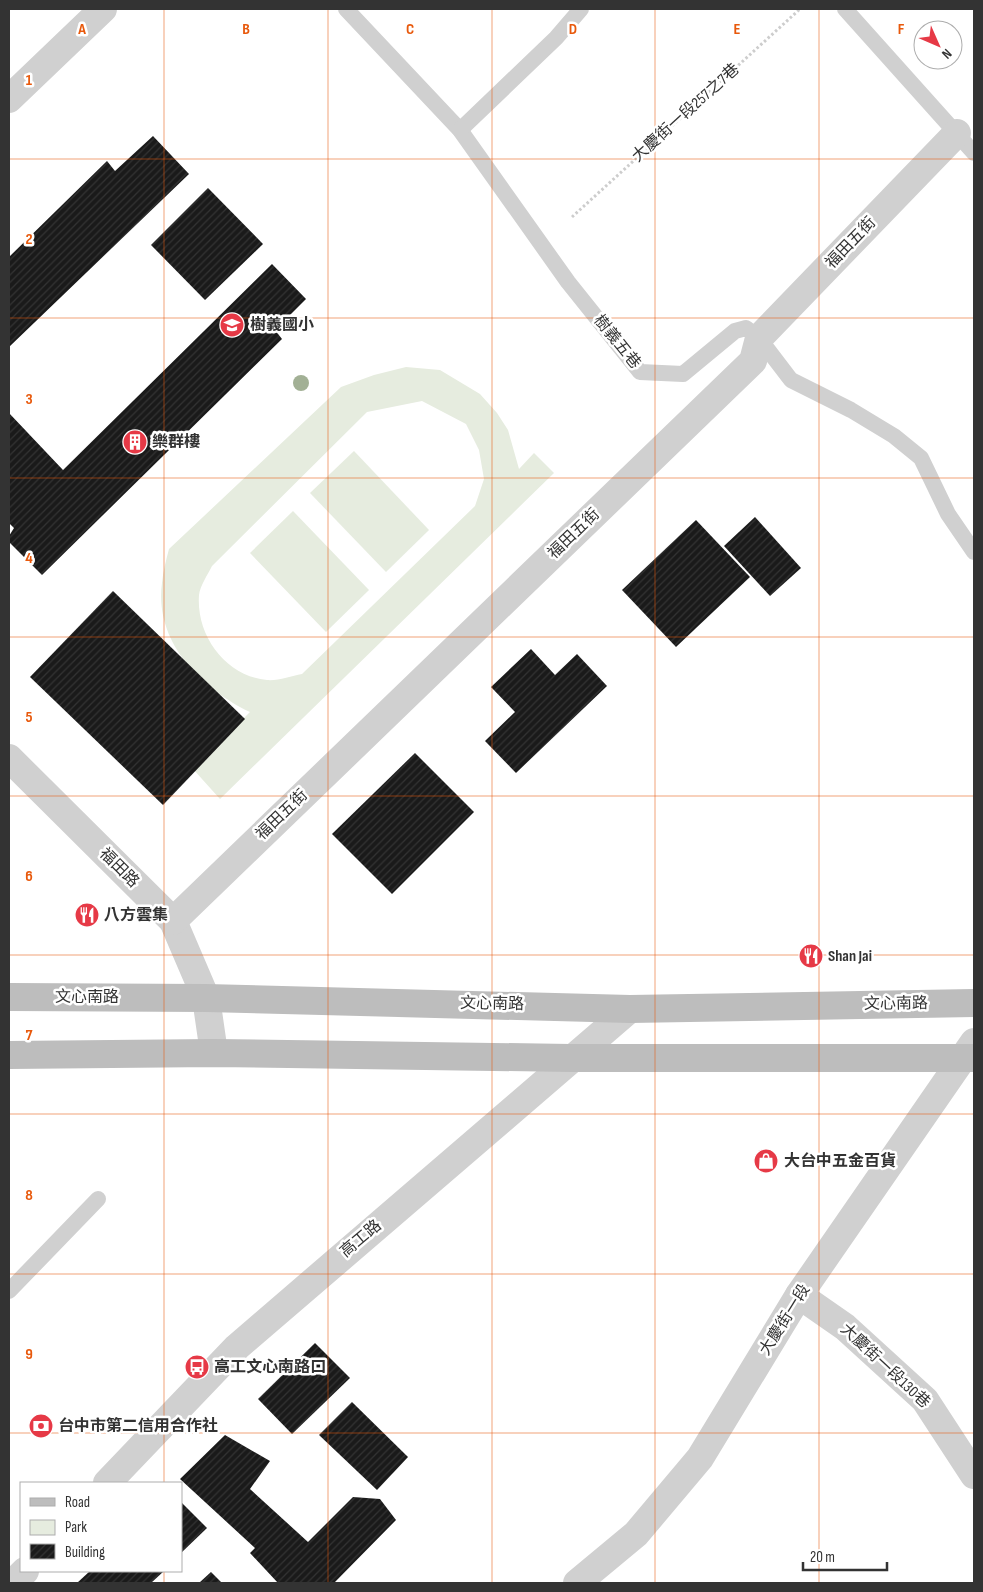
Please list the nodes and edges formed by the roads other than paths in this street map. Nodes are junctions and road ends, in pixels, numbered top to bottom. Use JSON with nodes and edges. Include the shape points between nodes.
{"nodes":[{"id":1,"x":103,"y":9,"type":"edge"},
{"id":2,"x":346,"y":9,"type":"edge"},
{"id":3,"x":581,"y":9,"type":"edge"},
{"id":4,"x":855,"y":12,"type":"edge"},
{"id":5,"x":9,"y":99,"type":"edge"},
{"id":6,"x":460,"y":130,"type":"junction"},
{"id":7,"x":966,"y":143,"type":"edge"},
{"id":8,"x":759,"y":338,"type":"junction"},
{"id":9,"x":974,"y":552,"type":"edge"},
{"id":10,"x":9,"y":758,"type":"edge"},
{"id":11,"x":173,"y":921,"type":"junction"},
{"id":12,"x":9,"y":997,"type":"edge"},
{"id":13,"x":206,"y":998,"type":"junction"},
{"id":14,"x":974,"y":1003,"type":"edge"},
{"id":15,"x":630,"y":1009,"type":"junction"},
{"id":16,"x":214,"y":1053,"type":"junction"},
{"id":17,"x":971,"y":1053,"type":"edge"},
{"id":18,"x":9,"y":1055,"type":"edge"},
{"id":19,"x":571,"y":1058,"type":"junction"},
{"id":20,"x":98,"y":1199,"type":"dead end"},
{"id":21,"x":9,"y":1291,"type":"edge"},
{"id":22,"x":799,"y":1295,"type":"junction"},
{"id":23,"x":974,"y":1475,"type":"edge"},
{"id":24,"x":108,"y":1482,"type":"edge"},
{"id":25,"x":24,"y":1572,"type":"edge"},
{"id":26,"x":13,"y":1583,"type":"edge"},
{"id":27,"x":578,"y":1583,"type":"edge"}],
"edges":[{"from":1,"to":5,"type":"street"},
{"from":2,"to":6,"type":"lane","name":"樹義五巷"},
{"from":3,"to":6,"type":"lane","via":[[556,38]]},
{"from":4,"to":7,"type":"lane"},
{"from":6,"to":8,"type":"lane","name":"樹義五巷","via":[[568,282],[640,372],[683,374],[735,331],[746,328]]},
{"from":7,"to":8,"type":"street","name":"福田五街"},
{"from":8,"to":9,"type":"lane","via":[[791,380],[851,410],[894,436],[921,458],[948,514]]},
{"from":8,"to":11,"type":"street","name":"福田五街","via":[[753,360]]},
{"from":10,"to":11,"type":"street","name":"福田路"},
{"from":11,"to":13,"type":"street","name":"福田路"},
{"from":12,"to":13,"type":"main road","name":"文心南路"},
{"from":13,"to":15,"type":"main road","name":"文心南路"},
{"from":13,"to":16,"type":"street","name":"福田路"},
{"from":14,"to":15,"type":"main road","name":"文心南路"},
{"from":15,"to":19,"type":"street","name":"高工路"},
{"from":16,"to":18,"type":"main road"},
{"from":16,"to":19,"type":"main road"},
{"from":17,"to":19,"type":"main road"},
{"from":17,"to":22,"type":"street","name":"大慶街一段"},
{"from":19,"to":24,"type":"street","name":"高工路","via":[[237,1346]]},
{"from":20,"to":21,"type":"lane"},
{"from":22,"to":23,"type":"street","name":"大慶街一段130巷","via":[[845,1327],[925,1400]]},
{"from":22,"to":27,"type":"street","name":"大慶街一段","via":[[700,1458],[636,1534]]},
{"from":25,"to":26,"type":"street"}]}
